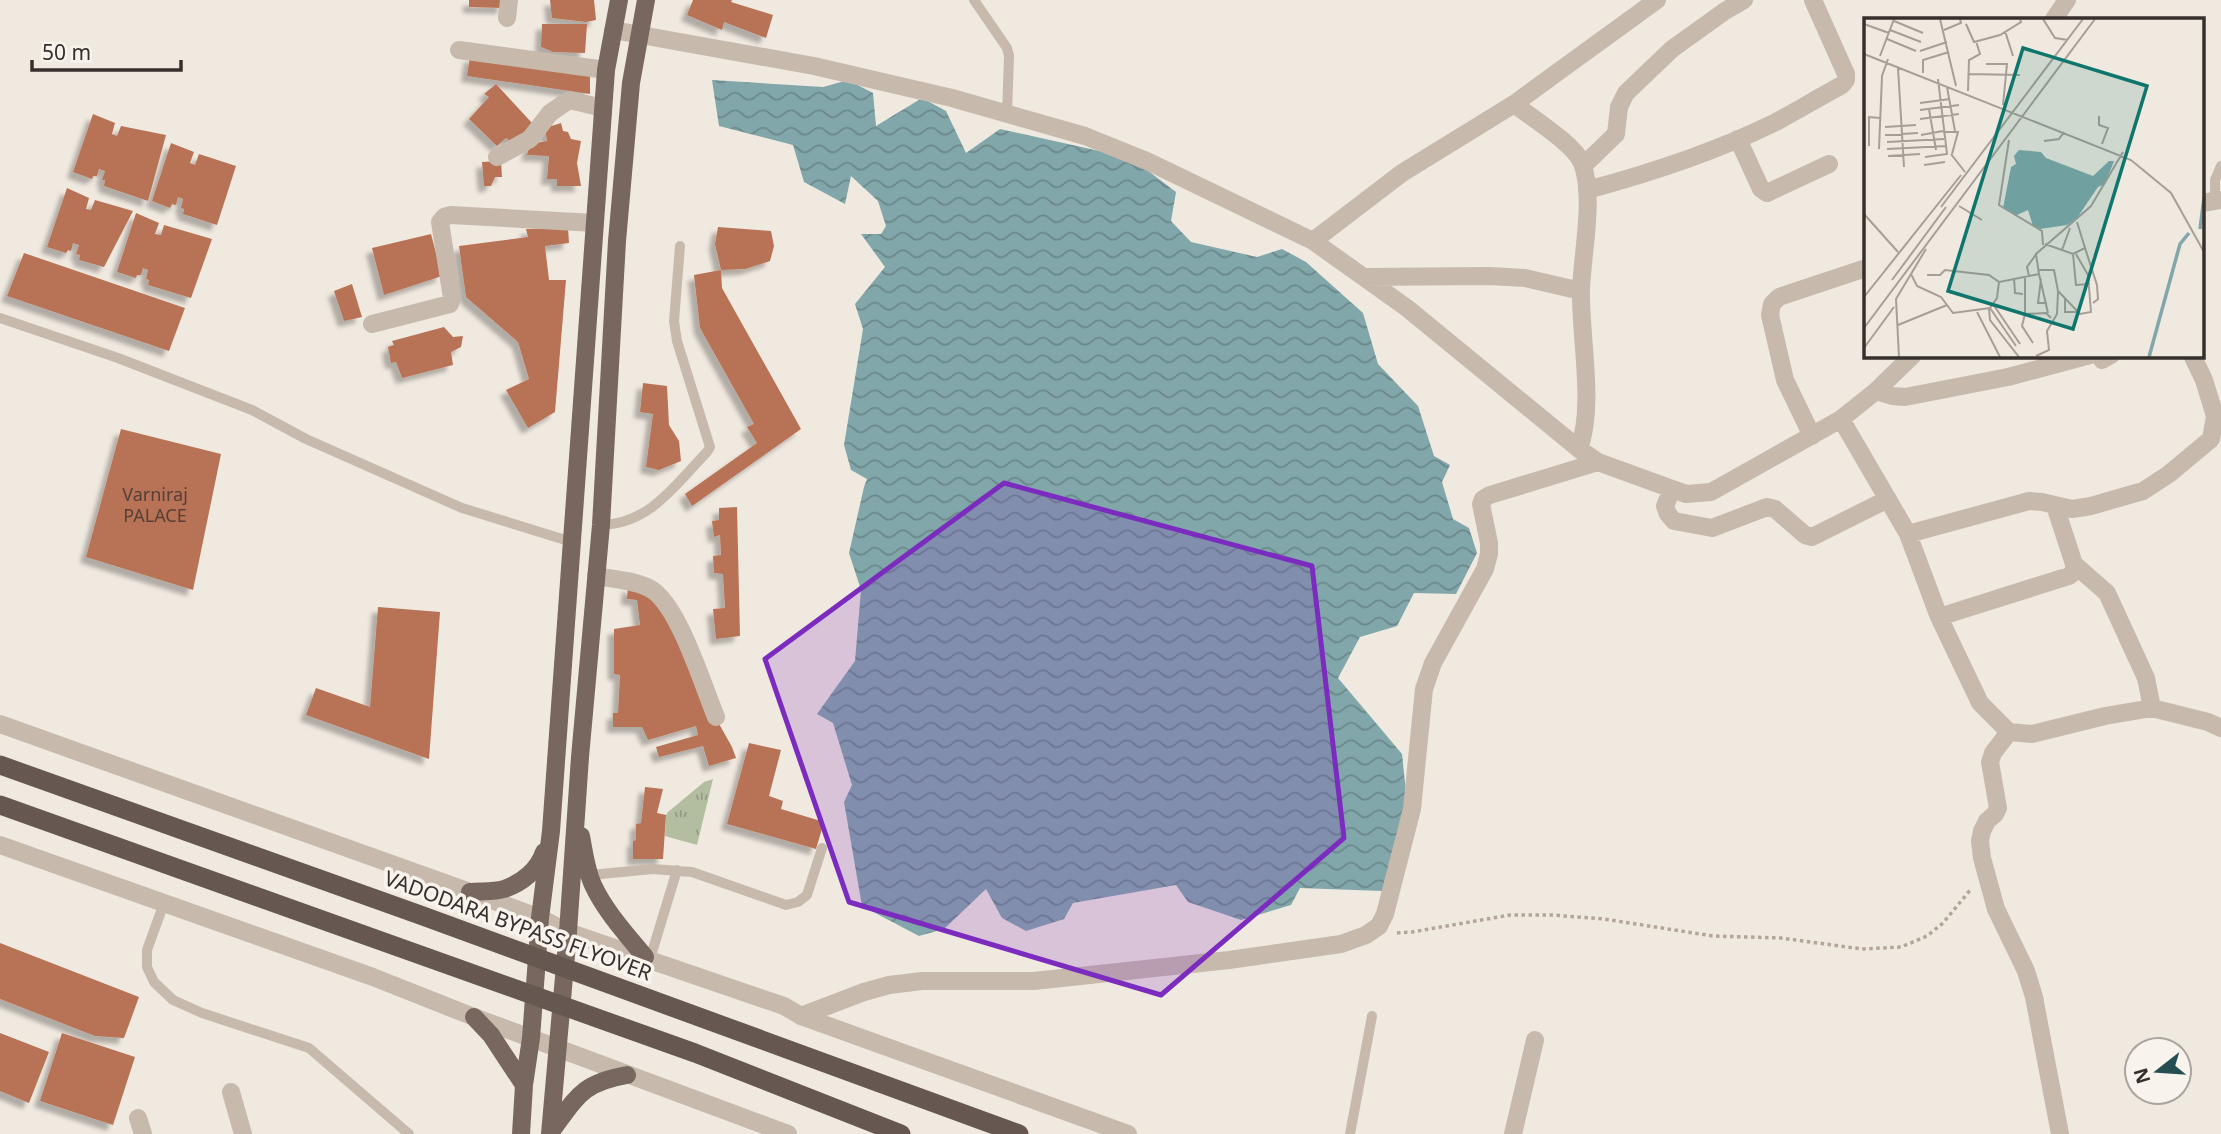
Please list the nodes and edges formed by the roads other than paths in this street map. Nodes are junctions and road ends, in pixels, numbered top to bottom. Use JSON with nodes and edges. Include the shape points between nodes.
{"nodes":[{"id":1,"x":619,"y":0,"type":"edge"},
{"id":2,"x":646,"y":0,"type":"edge"},
{"id":3,"x":974,"y":0,"type":"edge"},
{"id":4,"x":1657,"y":0,"type":"edge"},
{"id":5,"x":1745,"y":0,"type":"edge"},
{"id":6,"x":1813,"y":0,"type":"edge"},
{"id":7,"x":614,"y":30,"type":"junction"},
{"id":8,"x":640,"y":33,"type":"junction"},
{"id":9,"x":459,"y":50,"type":"dead end"},
{"id":10,"x":606,"y":70,"type":"junction"},
{"id":11,"x":1514,"y":104,"type":"junction"},
{"id":12,"x":603,"y":108,"type":"junction"},
{"id":13,"x":1007,"y":114,"type":"junction"},
{"id":14,"x":1738,"y":139,"type":"junction"},
{"id":15,"x":497,"y":157,"type":"dead end"},
{"id":16,"x":1829,"y":164,"type":"dead end"},
{"id":17,"x":1583,"y":166,"type":"junction"},
{"id":18,"x":2221,"y":166,"type":"edge"},
{"id":19,"x":1587,"y":190,"type":"junction"},
{"id":20,"x":2212,"y":201,"type":"edge"},
{"id":21,"x":595,"y":223,"type":"junction"},
{"id":22,"x":1313,"y":241,"type":"junction"},
{"id":23,"x":680,"y":246,"type":"dead end"},
{"id":24,"x":1864,"y":269,"type":"edge"},
{"id":25,"x":1364,"y":278,"type":"junction"},
{"id":26,"x":1581,"y":291,"type":"junction"},
{"id":27,"x":0,"y":318,"type":"edge"},
{"id":28,"x":372,"y":324,"type":"dead end"},
{"id":29,"x":1911,"y":357,"type":"edge"},
{"id":30,"x":2101,"y":357,"type":"edge"},
{"id":31,"x":2193,"y":357,"type":"edge"},
{"id":32,"x":1876,"y":391,"type":"junction"},
{"id":33,"x":1840,"y":419,"type":"junction"},
{"id":34,"x":1812,"y":436,"type":"junction"},
{"id":35,"x":2216,"y":440,"type":"edge"},
{"id":36,"x":1579,"y":449,"type":"junction"},
{"id":37,"x":1598,"y":462,"type":"junction"},
{"id":38,"x":1672,"y":489,"type":"junction"},
{"id":39,"x":1888,"y":499,"type":"junction"},
{"id":40,"x":2055,"y":506,"type":"junction"},
{"id":41,"x":601,"y":525,"type":"junction"},
{"id":42,"x":1908,"y":534,"type":"junction"},
{"id":43,"x":572,"y":542,"type":"junction"},
{"id":44,"x":2074,"y":565,"type":"junction"},
{"id":45,"x":596,"y":576,"type":"junction"},
{"id":46,"x":1939,"y":617,"type":"junction"},
{"id":47,"x":2152,"y":708,"type":"junction"},
{"id":48,"x":716,"y":717,"type":"dead end"},
{"id":49,"x":2219,"y":723,"type":"edge"},
{"id":50,"x":0,"y":724,"type":"edge"},
{"id":51,"x":2009,"y":732,"type":"junction"},
{"id":52,"x":0,"y":765,"type":"edge"},
{"id":53,"x":0,"y":805,"type":"edge"},
{"id":54,"x":576,"y":808,"type":"junction"},
{"id":55,"x":551,"y":831,"type":"junction"},
{"id":56,"x":0,"y":845,"type":"edge"},
{"id":57,"x":822,"y":848,"type":"dead end"},
{"id":58,"x":677,"y":870,"type":"junction"},
{"id":59,"x":590,"y":875,"type":"junction"},
{"id":60,"x":470,"y":892,"type":"junction"},
{"id":61,"x":164,"y":903,"type":"junction"},
{"id":62,"x":540,"y":918,"type":"junction"},
{"id":63,"x":568,"y":932,"type":"junction"},
{"id":64,"x":647,"y":958,"type":"junction"},
{"id":65,"x":801,"y":1016,"type":"junction"},
{"id":66,"x":1372,"y":1016,"type":"dead end"},
{"id":67,"x":474,"y":1017,"type":"junction"},
{"id":68,"x":531,"y":1038,"type":"junction"},
{"id":69,"x":1535,"y":1040,"type":"dead end"},
{"id":70,"x":558,"y":1048,"type":"junction"},
{"id":71,"x":627,"y":1075,"type":"junction"},
{"id":72,"x":524,"y":1085,"type":"junction"},
{"id":73,"x":231,"y":1091,"type":"dead end"},
{"id":74,"x":243,"y":1134,"type":"edge"},
{"id":75,"x":409,"y":1134,"type":"edge"},
{"id":76,"x":521,"y":1134,"type":"edge"},
{"id":77,"x":550,"y":1134,"type":"edge"},
{"id":78,"x":788,"y":1134,"type":"edge"},
{"id":79,"x":901,"y":1134,"type":"edge"},
{"id":80,"x":1019,"y":1134,"type":"edge"},
{"id":81,"x":1128,"y":1134,"type":"edge"},
{"id":82,"x":1350,"y":1134,"type":"edge"},
{"id":83,"x":1513,"y":1134,"type":"edge"},
{"id":84,"x":2060,"y":1134,"type":"edge"}],
"edges":[{"from":1,"to":7,"type":"main road"},
{"from":2,"to":8,"type":"main road"},
{"from":3,"to":13,"type":"lane","via":[[1009,56]]},
{"from":4,"to":11,"type":"street"},
{"from":5,"to":17,"type":"street","via":[[1672,49],[1626,93],[1616,134]]},
{"from":6,"to":14,"type":"street","via":[[1846,80]]},
{"from":7,"to":8,"type":"street"},
{"from":7,"to":10,"type":"main road"},
{"from":8,"to":13,"type":"street","via":[[814,66]]},
{"from":8,"to":41,"type":"main road","via":[[617,241]]},
{"from":9,"to":10,"type":"street"},
{"from":10,"to":12,"type":"main road"},
{"from":11,"to":17,"type":"street","via":[[1574,151]]},
{"from":11,"to":22,"type":"street","via":[[1402,173]]},
{"from":12,"to":15,"type":"street","via":[[569,100],[550,113],[530,139]]},
{"from":12,"to":21,"type":"main road"},
{"from":13,"to":22,"type":"street","via":[[1085,136],[1147,161]]},
{"from":14,"to":16,"type":"street","via":[[1761,189],[1768,193]]},
{"from":14,"to":19,"type":"street","via":[[1634,178]]},
{"from":17,"to":19,"type":"street"},
{"from":18,"to":20,"type":"lane"},
{"from":19,"to":26,"type":"street"},
{"from":21,"to":28,"type":"street","via":[[444,217],[440,222],[450,304]]},
{"from":21,"to":43,"type":"main road"},
{"from":22,"to":25,"type":"street"},
{"from":23,"to":41,"type":"lane","via":[[674,321],[710,447],[647,513],[624,523]]},
{"from":24,"to":34,"type":"street","via":[[1779,297],[1772,304],[1770,315],[1785,380]]},
{"from":25,"to":26,"type":"street","via":[[1525,278]]},
{"from":25,"to":36,"type":"street","via":[[1407,307]]},
{"from":26,"to":36,"type":"street","via":[[1587,414]]},
{"from":27,"to":43,"type":"lane","via":[[252,410],[462,508]]},
{"from":29,"to":32,"type":"street"},
{"from":30,"to":32,"type":"street","via":[[1905,397]]},
{"from":31,"to":35,"type":"street","via":[[2215,416]]},
{"from":32,"to":33,"type":"street"},
{"from":33,"to":34,"type":"street"},
{"from":33,"to":39,"type":"street"},
{"from":34,"to":38,"type":"street","via":[[1710,492],[1686,494]]},
{"from":35,"to":40,"type":"street","via":[[2143,491],[2091,506]]},
{"from":36,"to":37,"type":"street"},
{"from":37,"to":38,"type":"street"},
{"from":37,"to":65,"type":"street","via":[[1483,499],[1489,554],[1424,689],[1412,809],[1379,926],[1341,944],[1228,960],[1034,981],[889,985]]},
{"from":38,"to":39,"type":"street","via":[[1665,506],[1674,521],[1712,528],[1767,507],[1812,537]]},
{"from":39,"to":42,"type":"street"},
{"from":40,"to":42,"type":"street","via":[[2028,501]]},
{"from":40,"to":44,"type":"street"},
{"from":41,"to":45,"type":"main road"},
{"from":42,"to":46,"type":"street"},
{"from":43,"to":55,"type":"main road"},
{"from":44,"to":46,"type":"street","via":[[2069,576]]},
{"from":44,"to":47,"type":"street","via":[[2107,593],[2146,678]]},
{"from":45,"to":48,"type":"street","via":[[649,588],[663,598],[682,632]]},
{"from":45,"to":54,"type":"main road"},
{"from":46,"to":51,"type":"street","via":[[1980,703]]},
{"from":47,"to":49,"type":"street"},
{"from":47,"to":51,"type":"street","via":[[2032,734]]},
{"from":50,"to":60,"type":"street"},
{"from":51,"to":84,"type":"street","via":[[1990,762],[1998,808],[1980,841],[1996,909],[2034,997]]},
{"from":52,"to":80,"type":"highway","name":"VADODARA BYPASS FLYOVER","bridge":true},
{"from":53,"to":79,"type":"highway","bridge":true,"via":[[695,1053]]},
{"from":54,"to":59,"type":"main road"},
{"from":54,"to":63,"type":"main road"},
{"from":55,"to":60,"type":"main road","via":[[541,862],[531,874],[504,889]]},
{"from":55,"to":62,"type":"main road"},
{"from":56,"to":61,"type":"street"},
{"from":57,"to":58,"type":"lane","via":[[807,895],[786,905]]},
{"from":58,"to":59,"type":"lane"},
{"from":58,"to":64,"type":"lane"},
{"from":59,"to":64,"type":"main road","via":[[605,905]]},
{"from":60,"to":62,"type":"street"},
{"from":61,"to":67,"type":"street"},
{"from":61,"to":75,"type":"lane","via":[[147,950],[147,967],[154,982],[173,1000],[309,1048]]},
{"from":62,"to":63,"type":"street"},
{"from":62,"to":68,"type":"main road"},
{"from":63,"to":64,"type":"street"},
{"from":63,"to":70,"type":"main road"},
{"from":64,"to":65,"type":"street"},
{"from":65,"to":81,"type":"street"},
{"from":66,"to":82,"type":"lane"},
{"from":67,"to":68,"type":"street"},
{"from":67,"to":72,"type":"main road","via":[[491,1034]]},
{"from":68,"to":70,"type":"street"},
{"from":68,"to":72,"type":"main road"},
{"from":69,"to":83,"type":"street"},
{"from":70,"to":71,"type":"street"},
{"from":70,"to":77,"type":"main road"},
{"from":71,"to":77,"type":"main road","via":[[586,1088]]},
{"from":71,"to":78,"type":"street"},
{"from":72,"to":76,"type":"main road"},
{"from":73,"to":74,"type":"street"}]}
